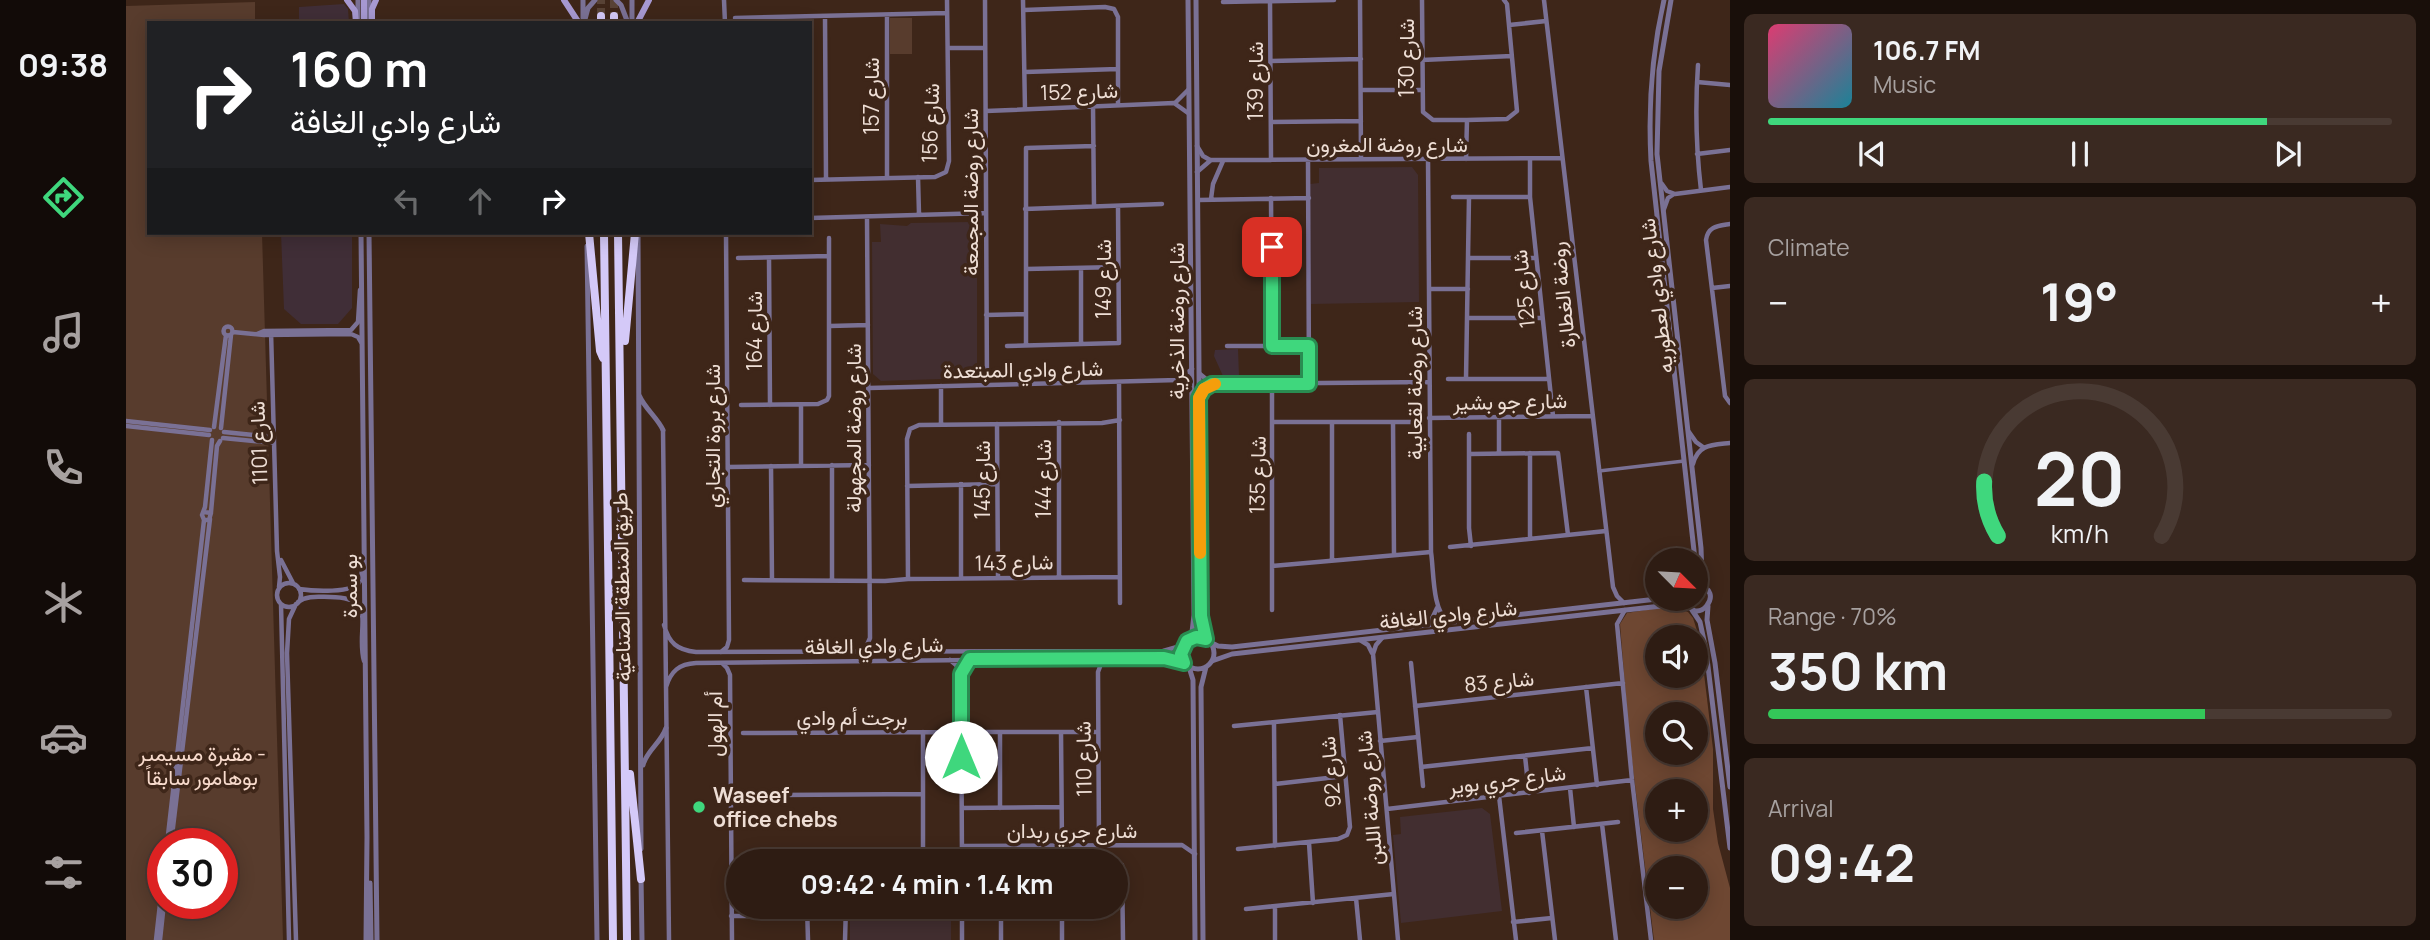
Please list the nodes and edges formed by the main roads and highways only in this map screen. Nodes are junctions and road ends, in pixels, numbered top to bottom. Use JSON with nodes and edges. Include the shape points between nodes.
{"nodes":[{"id":1,"x":347,"y":0,"type":"edge"},
{"id":2,"x":366,"y":0,"type":"edge"},
{"id":3,"x":376,"y":0,"type":"edge"},
{"id":4,"x":564,"y":0,"type":"edge"},
{"id":5,"x":649,"y":0,"type":"edge"},
{"id":6,"x":357,"y":21,"type":"edge"},
{"id":7,"x":368,"y":21,"type":"edge"},
{"id":8,"x":369,"y":21,"type":"edge"},
{"id":9,"x":580,"y":21,"type":"edge"},
{"id":10,"x":633,"y":21,"type":"edge"},
{"id":11,"x":588,"y":235,"type":"edge"},
{"id":12,"x":604,"y":235,"type":"edge"},
{"id":13,"x":618,"y":235,"type":"edge"},
{"id":14,"x":636,"y":235,"type":"edge"},
{"id":15,"x":606,"y":364,"type":"junction"},
{"id":16,"x":621,"y":376,"type":"junction"},
{"id":17,"x":625,"y":744,"type":"junction"},
{"id":18,"x":641,"y":879,"type":"road end"},
{"id":19,"x":613,"y":940,"type":"edge"},
{"id":20,"x":627,"y":940,"type":"edge"}],
"edges":[{"from":1,"to":6,"type":"main road"},
{"from":2,"to":7,"type":"main road"},
{"from":3,"to":8,"type":"main road"},
{"from":4,"to":9,"type":"main road"},
{"from":5,"to":10,"type":"main road"},
{"from":11,"to":15,"type":"highway","via":[[600,351]]},
{"from":12,"to":15,"type":"highway","name":"طريق المنطقة الصناعية"},
{"from":13,"to":16,"type":"highway","name":"طريق المنطقة الصناعية"},
{"from":14,"to":16,"type":"highway"},
{"from":15,"to":19,"type":"highway","name":"طريق المنطقة الصناعية"},
{"from":16,"to":17,"type":"highway","name":"طريق المنطقة الصناعية"},
{"from":17,"to":18,"type":"highway"},
{"from":17,"to":20,"type":"highway","name":"طريق المنطقة الصناعية"}]}
